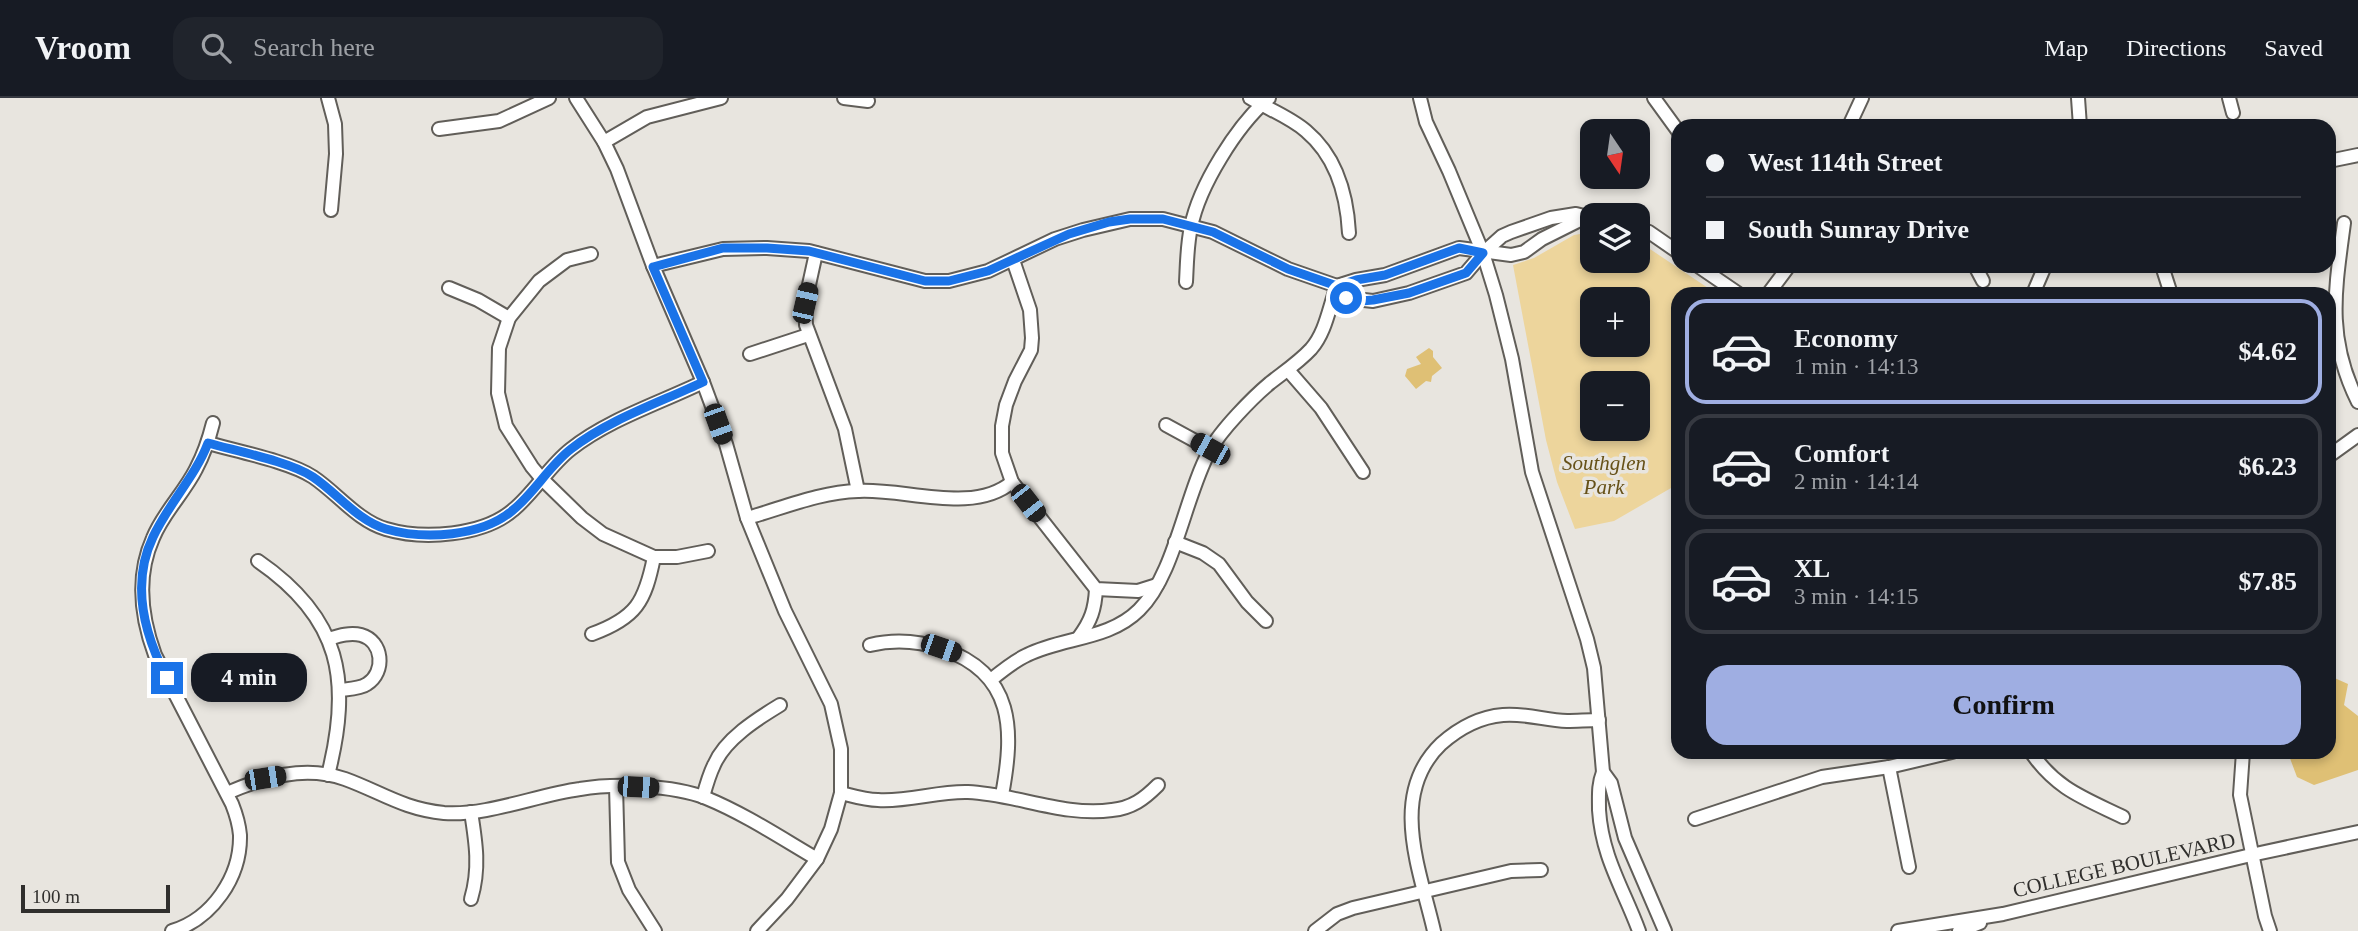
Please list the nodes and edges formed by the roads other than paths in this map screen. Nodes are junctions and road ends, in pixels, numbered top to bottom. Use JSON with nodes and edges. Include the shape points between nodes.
{"nodes":[{"id":1,"x":328,"y":98,"type":"edge"},
{"id":2,"x":549,"y":98,"type":"edge"},
{"id":3,"x":576,"y":98,"type":"edge"},
{"id":4,"x":721,"y":98,"type":"edge"},
{"id":5,"x":844,"y":98,"type":"edge"},
{"id":6,"x":1420,"y":98,"type":"edge"},
{"id":7,"x":1654,"y":98,"type":"edge"},
{"id":8,"x":1862,"y":98,"type":"edge"},
{"id":9,"x":2078,"y":98,"type":"edge"},
{"id":10,"x":2229,"y":98,"type":"edge"},
{"id":11,"x":1260,"y":100,"type":"edge"},
{"id":12,"x":869,"y":101,"type":"dead end"},
{"id":13,"x":2233,"y":113,"type":"dead end"},
{"id":14,"x":1852,"y":119,"type":"edge"},
{"id":15,"x":2080,"y":119,"type":"edge"},
{"id":16,"x":1671,"y":121,"type":"edge"},
{"id":17,"x":439,"y":129,"type":"dead end"},
{"id":18,"x":604,"y":142,"type":"junction"},
{"id":19,"x":2358,"y":155,"type":"edge"},
{"id":20,"x":2336,"y":160,"type":"edge"},
{"id":21,"x":331,"y":210,"type":"dead end"},
{"id":22,"x":1580,"y":215,"type":"edge"},
{"id":23,"x":1580,"y":222,"type":"edge"},
{"id":24,"x":2344,"y":223,"type":"dead end"},
{"id":25,"x":1191,"y":226,"type":"junction"},
{"id":26,"x":1349,"y":233,"type":"dead end"},
{"id":27,"x":1650,"y":233,"type":"edge"},
{"id":28,"x":1671,"y":248,"type":"edge"},
{"id":29,"x":816,"y":253,"type":"junction"},
{"id":30,"x":1483,"y":253,"type":"junction"},
{"id":31,"x":591,"y":254,"type":"dead end"},
{"id":32,"x":1013,"y":260,"type":"junction"},
{"id":33,"x":653,"y":267,"type":"junction"},
{"id":34,"x":1708,"y":273,"type":"edge"},
{"id":35,"x":1979,"y":273,"type":"edge"},
{"id":36,"x":1983,"y":281,"type":"dead end"},
{"id":37,"x":1186,"y":282,"type":"dead end"},
{"id":38,"x":1337,"y":286,"type":"junction"},
{"id":39,"x":1729,"y":287,"type":"edge"},
{"id":40,"x":449,"y":288,"type":"dead end"},
{"id":41,"x":2336,"y":288,"type":"edge"},
{"id":42,"x":509,"y":318,"type":"junction"},
{"id":43,"x":2336,"y":332,"type":"edge"},
{"id":44,"x":808,"y":335,"type":"junction"},
{"id":45,"x":750,"y":354,"type":"dead end"},
{"id":46,"x":1288,"y":370,"type":"junction"},
{"id":47,"x":703,"y":382,"type":"junction"},
{"id":48,"x":2358,"y":401,"type":"edge"},
{"id":49,"x":213,"y":423,"type":"dead end"},
{"id":50,"x":1166,"y":425,"type":"dead end"},
{"id":51,"x":2358,"y":435,"type":"edge"},
{"id":52,"x":208,"y":443,"type":"junction"},
{"id":53,"x":1210,"y":449,"type":"junction"},
{"id":54,"x":2336,"y":451,"type":"edge"},
{"id":55,"x":1363,"y":472,"type":"dead end"},
{"id":56,"x":542,"y":478,"type":"junction"},
{"id":57,"x":1012,"y":482,"type":"junction"},
{"id":58,"x":858,"y":491,"type":"junction"},
{"id":59,"x":747,"y":519,"type":"junction"},
{"id":60,"x":1175,"y":542,"type":"junction"},
{"id":61,"x":708,"y":551,"type":"dead end"},
{"id":62,"x":654,"y":557,"type":"junction"},
{"id":63,"x":258,"y":562,"type":"dead end"},
{"id":64,"x":1157,"y":585,"type":"junction"},
{"id":65,"x":1096,"y":589,"type":"junction"},
{"id":66,"x":1266,"y":621,"type":"dead end"},
{"id":67,"x":592,"y":634,"type":"dead end"},
{"id":68,"x":1079,"y":637,"type":"junction"},
{"id":69,"x":328,"y":639,"type":"junction"},
{"id":70,"x":870,"y":645,"type":"dead end"},
{"id":71,"x":992,"y":679,"type":"junction"},
{"id":72,"x":340,"y":690,"type":"junction"},
{"id":73,"x":780,"y":705,"type":"dead end"},
{"id":74,"x":1599,"y":720,"type":"junction"},
{"id":75,"x":1923,"y":759,"type":"edge"},
{"id":76,"x":2036,"y":759,"type":"edge"},
{"id":77,"x":2243,"y":759,"type":"edge"},
{"id":78,"x":1889,"y":767,"type":"junction"},
{"id":79,"x":1604,"y":772,"type":"junction"},
{"id":80,"x":328,"y":775,"type":"junction"},
{"id":81,"x":1158,"y":785,"type":"dead end"},
{"id":82,"x":616,"y":786,"type":"junction"},
{"id":83,"x":227,"y":793,"type":"junction"},
{"id":84,"x":841,"y":793,"type":"junction"},
{"id":85,"x":1002,"y":795,"type":"junction"},
{"id":86,"x":703,"y":797,"type":"junction"},
{"id":87,"x":471,"y":812,"type":"junction"},
{"id":88,"x":2123,"y":817,"type":"dead end"},
{"id":89,"x":1695,"y":819,"type":"dead end"},
{"id":90,"x":2358,"y":832,"type":"edge"},
{"id":91,"x":2251,"y":855,"type":"junction"},
{"id":92,"x":817,"y":859,"type":"junction"},
{"id":93,"x":1909,"y":867,"type":"dead end"},
{"id":94,"x":1541,"y":870,"type":"dead end"},
{"id":95,"x":1425,"y":890,"type":"junction"},
{"id":96,"x":471,"y":899,"type":"dead end"},
{"id":97,"x":2003,"y":914,"type":"junction"},
{"id":98,"x":178,"y":930,"type":"edge"},
{"id":99,"x":655,"y":931,"type":"edge"},
{"id":100,"x":757,"y":931,"type":"edge"},
{"id":101,"x":1315,"y":931,"type":"edge"},
{"id":102,"x":1434,"y":931,"type":"edge"},
{"id":103,"x":1639,"y":931,"type":"edge"},
{"id":104,"x":1665,"y":931,"type":"edge"},
{"id":105,"x":1898,"y":931,"type":"edge"},
{"id":106,"x":1959,"y":931,"type":"edge"},
{"id":107,"x":2270,"y":931,"type":"edge"}],
"edges":[{"from":1,"to":21,"type":"street","via":[[336,154]]},
{"from":2,"to":17,"type":"street","via":[[499,121]]},
{"from":3,"to":18,"type":"street"},
{"from":4,"to":18,"type":"street","via":[[647,117]]},
{"from":5,"to":12,"type":"street"},
{"from":6,"to":30,"type":"street"},
{"from":7,"to":16,"type":"street"},
{"from":8,"to":14,"type":"street"},
{"from":9,"to":15,"type":"street"},
{"from":10,"to":13,"type":"street"},
{"from":11,"to":25,"type":"street","via":[[1214,168]]},
{"from":11,"to":26,"type":"street","via":[[1307,131],[1334,166],[1343,189]]},
{"from":18,"to":33,"type":"street"},
{"from":19,"to":20,"type":"street"},
{"from":22,"to":30,"type":"street","via":[[1526,226],[1502,236]]},
{"from":23,"to":30,"type":"street","via":[[1524,251]]},
{"from":24,"to":41,"type":"street"},
{"from":25,"to":32,"type":"street","via":[[1163,219],[1109,222],[1055,239]]},
{"from":25,"to":37,"type":"street"},
{"from":25,"to":38,"type":"street"},
{"from":27,"to":28,"type":"street"},
{"from":29,"to":32,"type":"street","via":[[925,281],[971,276]]},
{"from":29,"to":33,"type":"street","via":[[723,248]]},
{"from":29,"to":44,"type":"street","via":[[805,303]]},
{"from":30,"to":38,"type":"street","via":[[1459,248],[1385,275]]},
{"from":30,"to":38,"type":"street","via":[[1466,273],[1394,298],[1346,298]]},
{"from":30,"to":74,"type":"street","via":[[1512,359],[1532,472],[1587,639]]},
{"from":31,"to":42,"type":"street","via":[[567,260],[539,281]]},
{"from":32,"to":57,"type":"street","via":[[1030,310],[1032,338],[1002,426],[1002,453]]},
{"from":33,"to":47,"type":"street"},
{"from":34,"to":39,"type":"street"},
{"from":35,"to":36,"type":"street"},
{"from":38,"to":46,"type":"street","via":[[1320,336]]},
{"from":40,"to":42,"type":"street"},
{"from":42,"to":56,"type":"street","via":[[499,348],[498,393],[506,426]]},
{"from":43,"to":48,"type":"street","via":[[2348,383]]},
{"from":44,"to":45,"type":"street"},
{"from":44,"to":58,"type":"street","via":[[845,429]]},
{"from":46,"to":53,"type":"street","via":[[1241,411]]},
{"from":46,"to":55,"type":"street","via":[[1321,408]]},
{"from":47,"to":56,"type":"street","via":[[598,431],[571,449]]},
{"from":47,"to":59,"type":"street"},
{"from":49,"to":52,"type":"street"},
{"from":50,"to":53,"type":"street"},
{"from":51,"to":54,"type":"street"},
{"from":52,"to":56,"type":"street","via":[[312,476],[371,523],[404,533],[464,534],[484,527],[512,511]]},
{"from":52,"to":83,"type":"street","via":[[153,537],[144,562],[142,604],[155,654]]},
{"from":53,"to":60,"type":"street"},
{"from":56,"to":62,"type":"street","via":[[603,534]]},
{"from":57,"to":58,"type":"street","via":[[989,495],[964,498]]},
{"from":57,"to":65,"type":"street"},
{"from":58,"to":59,"type":"street","via":[[815,498]]},
{"from":59,"to":84,"type":"street","via":[[831,704],[841,750]]},
{"from":60,"to":64,"type":"street"},
{"from":60,"to":66,"type":"street","via":[[1219,564]]},
{"from":61,"to":62,"type":"street"},
{"from":62,"to":67,"type":"street","via":[[632,614]]},
{"from":63,"to":69,"type":"street","via":[[301,597]]},
{"from":64,"to":65,"type":"street","via":[[1138,591]]},
{"from":64,"to":68,"type":"street","via":[[1124,622]]},
{"from":65,"to":68,"type":"street","via":[[1090,622]]},
{"from":68,"to":71,"type":"street","via":[[1028,654]]},
{"from":69,"to":72,"type":"street"},
{"from":69,"to":72,"type":"street","via":[[360,634],[377,648],[380,658],[375,677],[366,685]]},
{"from":70,"to":71,"type":"street","via":[[889,640],[928,644],[955,653]]},
{"from":71,"to":85,"type":"street","via":[[1007,716],[1010,741]]},
{"from":72,"to":80,"type":"street"},
{"from":73,"to":86,"type":"street","via":[[729,744],[715,762]]},
{"from":74,"to":79,"type":"street"},
{"from":74,"to":95,"type":"street","via":[[1505,714],[1472,722],[1438,747],[1413,790],[1410,825]]},
{"from":75,"to":78,"type":"street"},
{"from":76,"to":88,"type":"street","via":[[2053,780]]},
{"from":77,"to":91,"type":"street","via":[[2240,795]]},
{"from":78,"to":89,"type":"street","via":[[1822,778]]},
{"from":78,"to":93,"type":"street"},
{"from":79,"to":103,"type":"street","via":[[1598,784],[1604,850]]},
{"from":79,"to":104,"type":"street","via":[[1625,838]]},
{"from":80,"to":83,"type":"street","via":[[265,778]]},
{"from":80,"to":87,"type":"street","via":[[403,805]]},
{"from":81,"to":85,"type":"street","via":[[1143,800],[1111,811],[1072,809]]},
{"from":82,"to":86,"type":"street","via":[[660,788]]},
{"from":82,"to":87,"type":"street","via":[[580,788]]},
{"from":82,"to":99,"type":"street","via":[[618,862],[629,890]]},
{"from":83,"to":98,"type":"street","via":[[240,838],[231,879],[210,908]]},
{"from":84,"to":85,"type":"street","via":[[876,800],[941,793]]},
{"from":84,"to":92,"type":"street"},
{"from":86,"to":92,"type":"street"},
{"from":87,"to":96,"type":"street","via":[[478,857]]},
{"from":90,"to":91,"type":"street","name":"COLLEGE BOULEVARD"},
{"from":91,"to":97,"type":"street","name":"COLLEGE BOULEVARD"},
{"from":91,"to":107,"type":"street"},
{"from":92,"to":100,"type":"street"},
{"from":94,"to":95,"type":"street","via":[[1511,871]]},
{"from":95,"to":101,"type":"street","via":[[1353,908]]},
{"from":95,"to":102,"type":"street"},
{"from":97,"to":105,"type":"street","name":"COLLEGE BOULEVARD"},
{"from":97,"to":106,"type":"street"}]}
